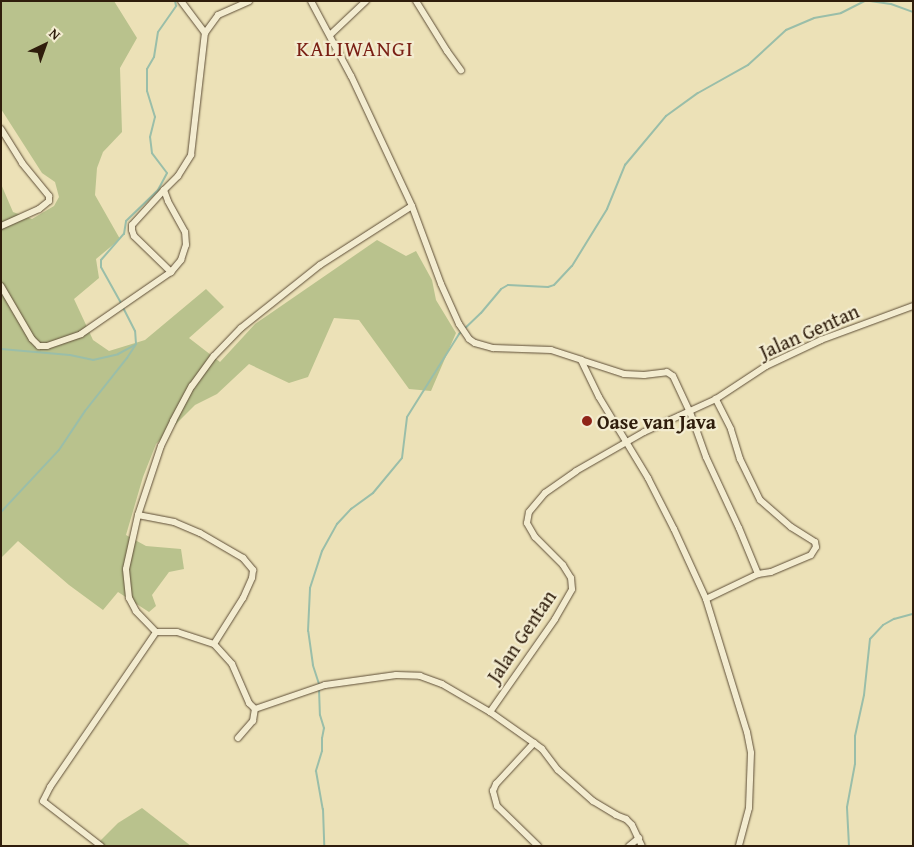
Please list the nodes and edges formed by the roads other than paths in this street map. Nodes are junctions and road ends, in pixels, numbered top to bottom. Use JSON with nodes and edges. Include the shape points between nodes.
{"nodes":[{"id":1,"x":181,"y":1,"type":"edge"},
{"id":2,"x":249,"y":1,"type":"edge"},
{"id":3,"x":311,"y":1,"type":"edge"},
{"id":4,"x":366,"y":1,"type":"edge"},
{"id":5,"x":416,"y":1,"type":"edge"},
{"id":6,"x":205,"y":33,"type":"junction"},
{"id":7,"x":330,"y":35,"type":"junction"},
{"id":8,"x":461,"y":70,"type":"dead end"},
{"id":9,"x":1,"y":129,"type":"edge"},
{"id":10,"x":164,"y":190,"type":"junction"},
{"id":11,"x":412,"y":206,"type":"junction"},
{"id":12,"x":1,"y":226,"type":"edge"},
{"id":13,"x":171,"y":272,"type":"junction"},
{"id":14,"x":1,"y":286,"type":"edge"},
{"id":15,"x":913,"y":306,"type":"edge"},
{"id":16,"x":581,"y":360,"type":"junction"},
{"id":17,"x":716,"y":399,"type":"junction"},
{"id":18,"x":690,"y":412,"type":"junction"},
{"id":19,"x":626,"y":441,"type":"junction"},
{"id":20,"x":138,"y":515,"type":"junction"},
{"id":21,"x":758,"y":574,"type":"junction"},
{"id":22,"x":706,"y":599,"type":"junction"},
{"id":23,"x":156,"y":632,"type":"junction"},
{"id":24,"x":214,"y":644,"type":"junction"},
{"id":25,"x":255,"y":709,"type":"junction"},
{"id":26,"x":490,"y":712,"type":"junction"},
{"id":27,"x":238,"y":738,"type":"dead end"},
{"id":28,"x":534,"y":742,"type":"junction"},
{"id":29,"x":639,"y":838,"type":"junction"},
{"id":30,"x":101,"y":846,"type":"edge"},
{"id":31,"x":538,"y":846,"type":"edge"},
{"id":32,"x":629,"y":846,"type":"edge"},
{"id":33,"x":642,"y":846,"type":"edge"},
{"id":34,"x":739,"y":846,"type":"edge"}],
"edges":[{"from":1,"to":6,"type":"street"},
{"from":2,"to":6,"type":"street","via":[[218,14]]},
{"from":3,"to":7,"type":"street"},
{"from":4,"to":7,"type":"street"},
{"from":5,"to":8,"type":"street"},
{"from":6,"to":10,"type":"street","via":[[191,155],[178,176]]},
{"from":7,"to":11,"type":"street"},
{"from":9,"to":12,"type":"street","via":[[22,163],[49,196],[49,201],[39,209]]},
{"from":10,"to":13,"type":"street","via":[[185,232],[186,245],[181,260]]},
{"from":10,"to":13,"type":"street","via":[[132,225],[132,230],[134,236]]},
{"from":11,"to":16,"type":"street","via":[[459,324],[475,343],[493,348],[551,350]]},
{"from":11,"to":20,"type":"street","via":[[320,265],[241,328],[214,356],[192,386],[173,421]]},
{"from":13,"to":14,"type":"street","via":[[81,334],[47,346],[39,346],[32,339]]},
{"from":15,"to":17,"type":"street","name":"Jalan Gentan","via":[[821,340],[766,366]]},
{"from":16,"to":18,"type":"street","via":[[624,374],[667,372],[676,381]]},
{"from":16,"to":19,"type":"street"},
{"from":17,"to":18,"type":"street","name":"Jalan Gentan"},
{"from":17,"to":21,"type":"street","via":[[760,500],[791,527],[815,542],[811,555],[771,572]]},
{"from":18,"to":19,"type":"street","name":"Jalan Gentan"},
{"from":18,"to":21,"type":"street","via":[[706,457]]},
{"from":19,"to":22,"type":"street","via":[[674,529]]},
{"from":19,"to":26,"type":"street","name":"Jalan Gentan","via":[[545,493],[529,512],[527,523],[535,537],[564,565],[571,578],[572,589]]},
{"from":20,"to":23,"type":"street","via":[[126,569],[127,585],[136,611]]},
{"from":20,"to":24,"type":"street","via":[[174,522],[200,532],[243,558],[253,570],[243,598]]},
{"from":21,"to":22,"type":"street"},
{"from":22,"to":34,"type":"street","via":[[728,665],[750,753],[749,808]]},
{"from":23,"to":24,"type":"street","via":[[177,632]]},
{"from":23,"to":30,"type":"street","via":[[43,802]]},
{"from":24,"to":25,"type":"street","via":[[232,664],[249,703]]},
{"from":25,"to":26,"type":"street","via":[[325,686],[396,675],[420,676],[459,692]]},
{"from":25,"to":27,"type":"street","via":[[253,721]]},
{"from":26,"to":28,"type":"street","name":"Jalan Gentan"},
{"from":28,"to":29,"type":"street","name":"Jalan Gentan","via":[[558,770],[593,801],[626,818]]},
{"from":28,"to":31,"type":"street","via":[[493,791],[497,806]]},
{"from":29,"to":32,"type":"street"},
{"from":29,"to":33,"type":"street","name":"Jalan Gentan"}]}
